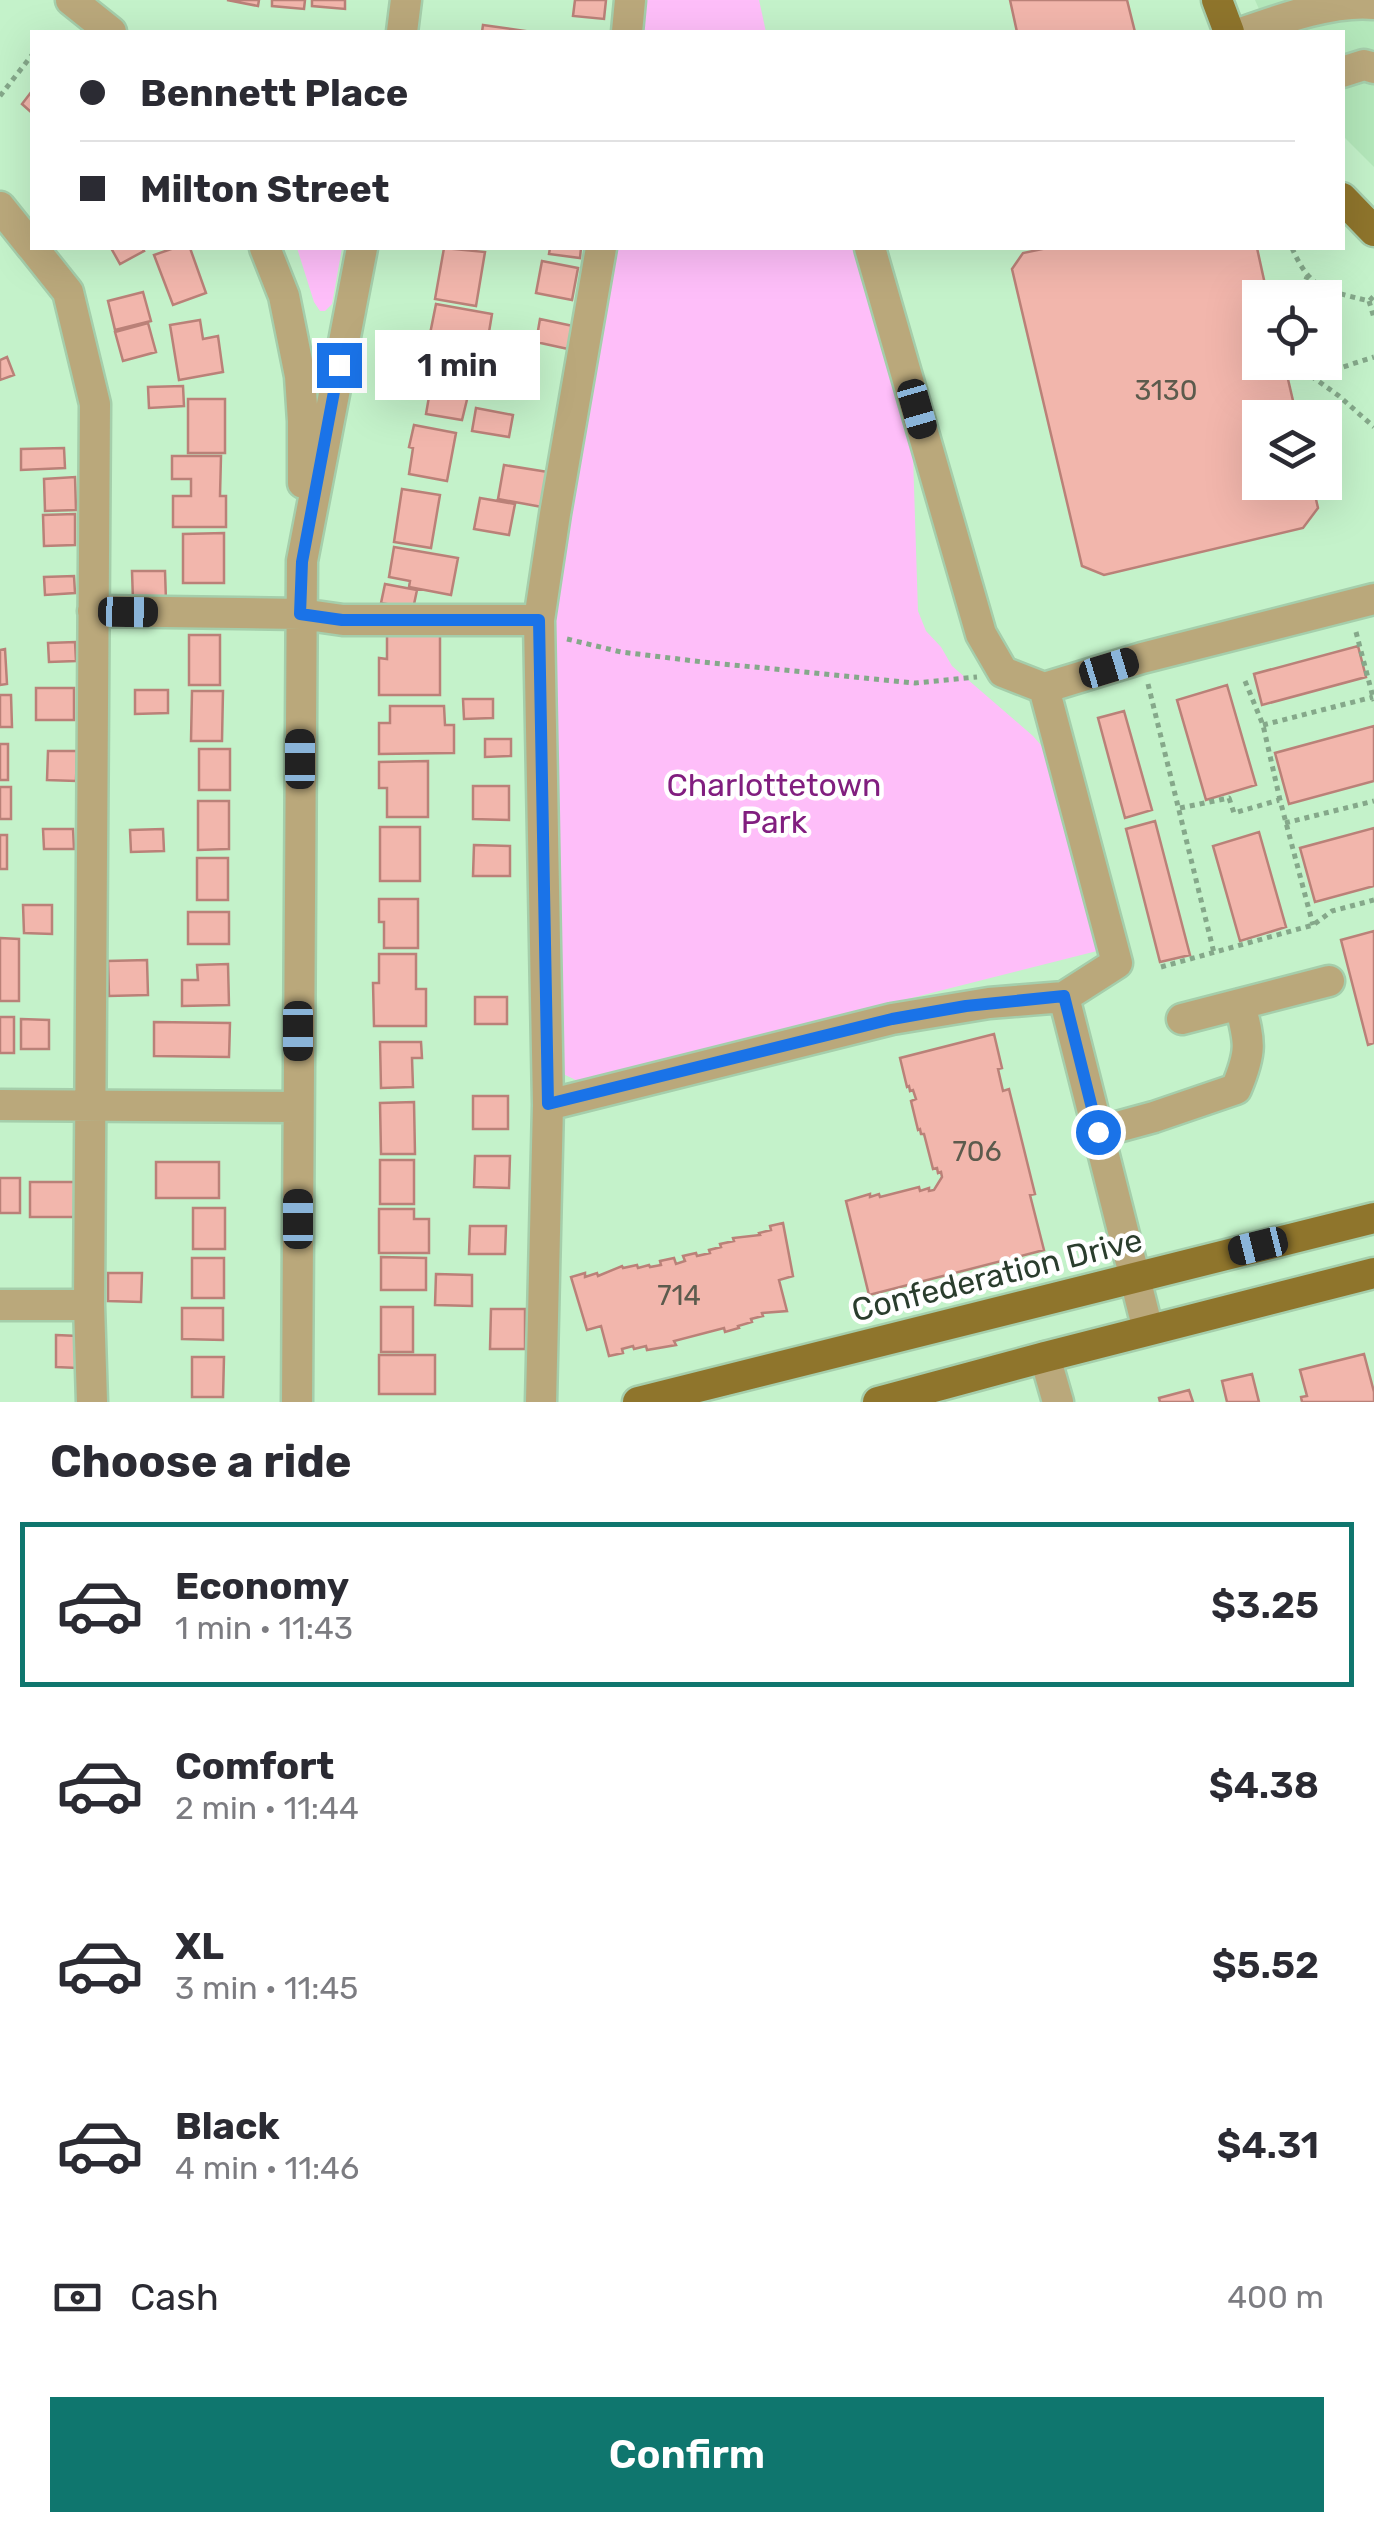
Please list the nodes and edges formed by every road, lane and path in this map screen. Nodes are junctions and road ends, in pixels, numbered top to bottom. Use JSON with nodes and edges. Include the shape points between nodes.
{"nodes":[{"id":1,"x":71,"y":0,"type":"edge"},
{"id":2,"x":406,"y":0,"type":"edge"},
{"id":3,"x":630,"y":0,"type":"edge"},
{"id":4,"x":1217,"y":0,"type":"edge"},
{"id":5,"x":1374,"y":4,"type":"edge"},
{"id":6,"x":108,"y":30,"type":"edge"},
{"id":7,"x":402,"y":30,"type":"edge"},
{"id":8,"x":627,"y":30,"type":"edge"},
{"id":9,"x":1227,"y":30,"type":"edge"},
{"id":10,"x":1250,"y":30,"type":"edge"},
{"id":11,"x":30,"y":57,"type":"edge"},
{"id":12,"x":1374,"y":68,"type":"edge"},
{"id":13,"x":1345,"y":71,"type":"edge"},
{"id":14,"x":0,"y":96,"type":"edge"},
{"id":15,"x":1345,"y":189,"type":"edge"},
{"id":16,"x":0,"y":207,"type":"edge"},
{"id":17,"x":1358,"y":215,"type":"edge"},
{"id":18,"x":30,"y":243,"type":"edge"},
{"id":19,"x":35,"y":250,"type":"edge"},
{"id":20,"x":267,"y":250,"type":"edge"},
{"id":21,"x":362,"y":250,"type":"edge"},
{"id":22,"x":601,"y":250,"type":"edge"},
{"id":23,"x":871,"y":250,"type":"edge"},
{"id":24,"x":1293,"y":250,"type":"edge"},
{"id":25,"x":1307,"y":277,"type":"junction"},
{"id":26,"x":1306,"y":280,"type":"edge"},
{"id":27,"x":1371,"y":299,"type":"edge"},
{"id":28,"x":1374,"y":318,"type":"edge"},
{"id":29,"x":1374,"y":357,"type":"edge"},
{"id":30,"x":1342,"y":367,"type":"edge"},
{"id":31,"x":1317,"y":380,"type":"edge"},
{"id":32,"x":1374,"y":428,"type":"edge"},
{"id":33,"x":302,"y":562,"type":"junction"},
{"id":34,"x":1374,"y":599,"type":"edge"},
{"id":35,"x":93,"y":611,"type":"junction"},
{"id":36,"x":300,"y":614,"type":"junction"},
{"id":37,"x":539,"y":626,"type":"junction"},
{"id":38,"x":1355,"y":629,"type":"dead end"},
{"id":39,"x":1142,"y":658,"type":"junction"},
{"id":40,"x":1004,"y":672,"type":"junction"},
{"id":41,"x":1245,"y":681,"type":"dead end"},
{"id":42,"x":1044,"y":688,"type":"junction"},
{"id":43,"x":1373,"y":699,"type":"edge"},
{"id":44,"x":1263,"y":725,"type":"junction"},
{"id":45,"x":1280,"y":800,"type":"junction"},
{"id":46,"x":1374,"y":801,"type":"edge"},
{"id":47,"x":1180,"y":808,"type":"junction"},
{"id":48,"x":1286,"y":823,"type":"junction"},
{"id":49,"x":1374,"y":900,"type":"edge"},
{"id":50,"x":1313,"y":925,"type":"junction"},
{"id":51,"x":1214,"y":953,"type":"junction"},
{"id":52,"x":1161,"y":967,"type":"dead end"},
{"id":53,"x":1329,"y":981,"type":"dead end"},
{"id":54,"x":1064,"y":996,"type":"junction"},
{"id":55,"x":1240,"y":1004,"type":"junction"},
{"id":56,"x":1182,"y":1018,"type":"dead end"},
{"id":57,"x":548,"y":1104,"type":"junction"},
{"id":58,"x":0,"y":1105,"type":"edge"},
{"id":59,"x":90,"y":1106,"type":"junction"},
{"id":60,"x":298,"y":1107,"type":"junction"},
{"id":61,"x":1098,"y":1132,"type":"junction"},
{"id":62,"x":1374,"y":1218,"type":"edge"},
{"id":63,"x":1374,"y":1273,"type":"edge"},
{"id":64,"x":1134,"y":1276,"type":"junction"},
{"id":65,"x":0,"y":1305,"type":"edge"},
{"id":66,"x":89,"y":1305,"type":"junction"},
{"id":67,"x":1148,"y":1330,"type":"junction"},
{"id":68,"x":1044,"y":1356,"type":"junction"},
{"id":69,"x":678,"y":1397,"type":"edge"},
{"id":70,"x":92,"y":1402,"type":"edge"},
{"id":71,"x":296,"y":1402,"type":"edge"},
{"id":72,"x":540,"y":1402,"type":"edge"},
{"id":73,"x":638,"y":1402,"type":"edge"},
{"id":74,"x":878,"y":1402,"type":"edge"},
{"id":75,"x":1058,"y":1402,"type":"edge"}],
"edges":[{"from":1,"to":6,"type":"street"},
{"from":2,"to":7,"type":"street"},
{"from":3,"to":8,"type":"street"},
{"from":4,"to":9,"type":"main road"},
{"from":5,"to":10,"type":"street","via":[[1330,6]]},
{"from":11,"to":14,"type":"path"},
{"from":12,"to":13,"type":"street"},
{"from":15,"to":17,"type":"street"},
{"from":16,"to":18,"type":"street"},
{"from":19,"to":35,"type":"street","via":[[68,292],[95,404]]},
{"from":20,"to":33,"type":"street","via":[[300,376]]},
{"from":21,"to":33,"type":"street"},
{"from":22,"to":37,"type":"street"},
{"from":23,"to":40,"type":"street","via":[[982,634]]},
{"from":24,"to":25,"type":"path"},
{"from":25,"to":26,"type":"path"},
{"from":25,"to":27,"type":"path","via":[[1322,289]]},
{"from":27,"to":28,"type":"path"},
{"from":29,"to":30,"type":"path"},
{"from":31,"to":32,"type":"path"},
{"from":33,"to":36,"type":"street"},
{"from":34,"to":39,"type":"street"},
{"from":35,"to":36,"type":"street"},
{"from":35,"to":59,"type":"street"},
{"from":36,"to":37,"type":"street"},
{"from":36,"to":60,"type":"street"},
{"from":37,"to":40,"type":"path","via":[[638,654],[915,683]]},
{"from":37,"to":57,"type":"street"},
{"from":38,"to":43,"type":"path"},
{"from":39,"to":42,"type":"street"},
{"from":39,"to":47,"type":"path"},
{"from":40,"to":42,"type":"street"},
{"from":41,"to":44,"type":"path"},
{"from":42,"to":54,"type":"street","via":[[1117,963]]},
{"from":43,"to":44,"type":"path"},
{"from":44,"to":45,"type":"path"},
{"from":45,"to":47,"type":"path","via":[[1234,813],[1228,798]]},
{"from":45,"to":48,"type":"path"},
{"from":46,"to":48,"type":"path"},
{"from":47,"to":51,"type":"path"},
{"from":48,"to":50,"type":"path"},
{"from":49,"to":50,"type":"path","via":[[1332,911]]},
{"from":50,"to":51,"type":"path"},
{"from":51,"to":52,"type":"path"},
{"from":53,"to":55,"type":"street"},
{"from":54,"to":57,"type":"street","via":[[892,1019]]},
{"from":54,"to":61,"type":"street"},
{"from":55,"to":56,"type":"street"},
{"from":55,"to":61,"type":"street","via":[[1250,1042],[1236,1090]]},
{"from":57,"to":72,"type":"street"},
{"from":58,"to":59,"type":"street"},
{"from":59,"to":60,"type":"street"},
{"from":59,"to":66,"type":"street"},
{"from":60,"to":71,"type":"street"},
{"from":61,"to":64,"type":"street"},
{"from":62,"to":64,"type":"main road","name":"Confederation Drive"},
{"from":63,"to":67,"type":"main road"},
{"from":64,"to":67,"type":"street"},
{"from":64,"to":69,"type":"main road","name":"Confederation Drive"},
{"from":65,"to":66,"type":"street"},
{"from":66,"to":70,"type":"street"},
{"from":67,"to":68,"type":"main road"},
{"from":68,"to":74,"type":"main road"},
{"from":68,"to":75,"type":"street"},
{"from":69,"to":73,"type":"main road","name":"Confederation Drive"}]}
